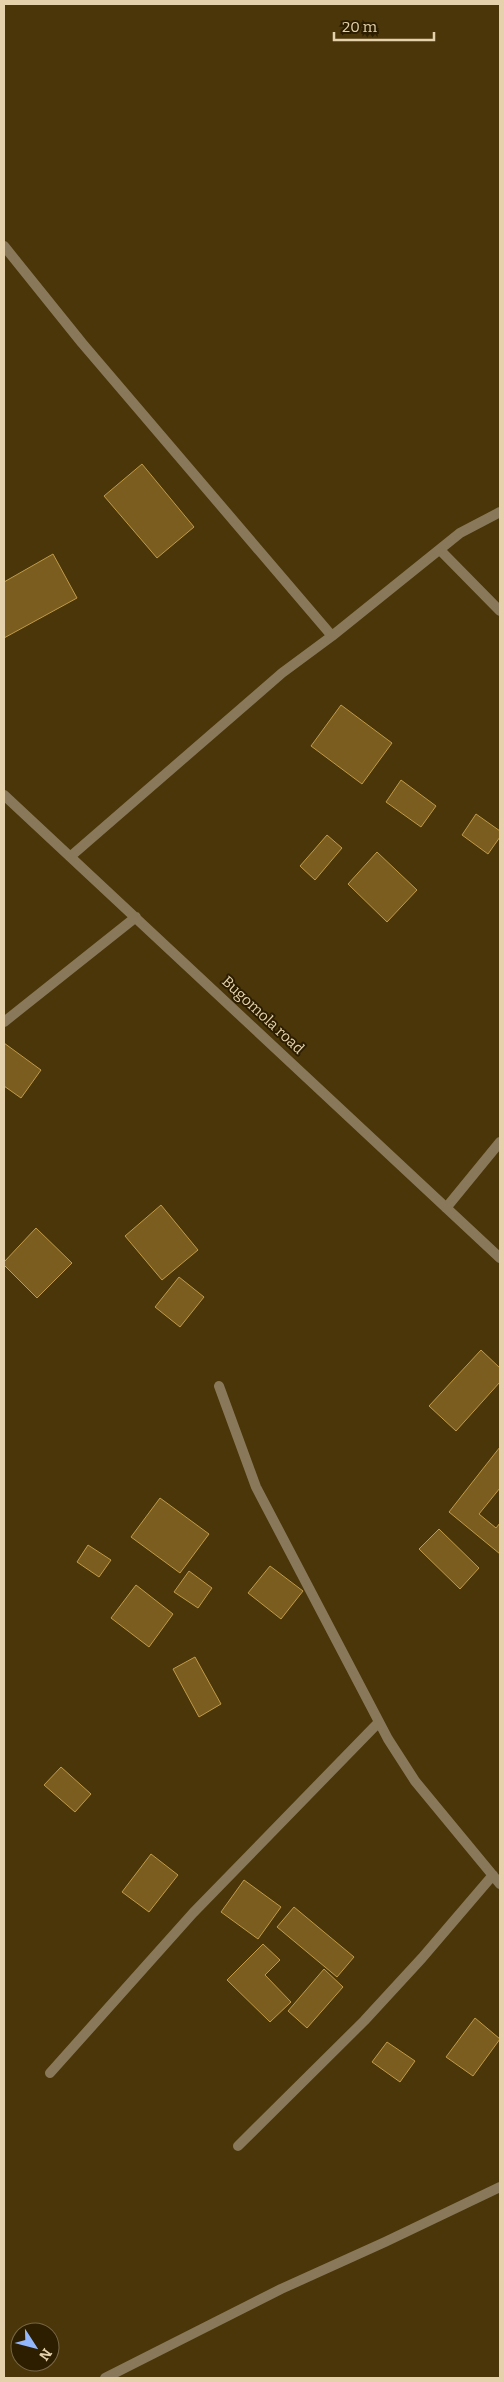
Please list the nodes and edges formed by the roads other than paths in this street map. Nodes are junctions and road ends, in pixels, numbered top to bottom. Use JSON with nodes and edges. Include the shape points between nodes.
{"nodes":[{"id":1,"x":4,"y":246,"type":"edge"},
{"id":2,"x":500,"y":512,"type":"edge"},
{"id":3,"x":440,"y":550,"type":"junction"},
{"id":4,"x":500,"y":611,"type":"edge"},
{"id":5,"x":332,"y":636,"type":"junction"},
{"id":6,"x":4,"y":795,"type":"edge"},
{"id":7,"x":71,"y":856,"type":"junction"},
{"id":8,"x":136,"y":917,"type":"junction"},
{"id":9,"x":4,"y":1022,"type":"edge"},
{"id":10,"x":500,"y":1142,"type":"edge"},
{"id":11,"x":446,"y":1208,"type":"junction"},
{"id":12,"x":500,"y":1258,"type":"edge"},
{"id":13,"x":219,"y":1386,"type":"dead end"},
{"id":14,"x":379,"y":1722,"type":"junction"},
{"id":15,"x":493,"y":1875,"type":"junction"},
{"id":16,"x":500,"y":1884,"type":"edge"},
{"id":17,"x":50,"y":2073,"type":"dead end"},
{"id":18,"x":238,"y":2146,"type":"dead end"},
{"id":19,"x":500,"y":2187,"type":"edge"},
{"id":20,"x":105,"y":2378,"type":"edge"}],
"edges":[{"from":1,"to":5,"type":"street","via":[[82,343]]},
{"from":2,"to":3,"type":"street","via":[[479,522]]},
{"from":3,"to":4,"type":"street"},
{"from":3,"to":5,"type":"street"},
{"from":5,"to":7,"type":"street","via":[[282,673]]},
{"from":6,"to":7,"type":"street","name":"Bugomola road"},
{"from":7,"to":8,"type":"street","name":"Bugomola road"},
{"from":8,"to":9,"type":"street"},
{"from":8,"to":11,"type":"street","name":"Bugomola road"},
{"from":10,"to":11,"type":"street"},
{"from":11,"to":12,"type":"street","name":"Bugomola road"},
{"from":13,"to":14,"type":"street","via":[[256,1487]]},
{"from":14,"to":15,"type":"street","via":[[415,1781]]},
{"from":14,"to":17,"type":"street","via":[[193,1913]]},
{"from":15,"to":16,"type":"street"},
{"from":15,"to":18,"type":"street","via":[[364,2021]]},
{"from":19,"to":20,"type":"street","via":[[281,2289]]}]}
